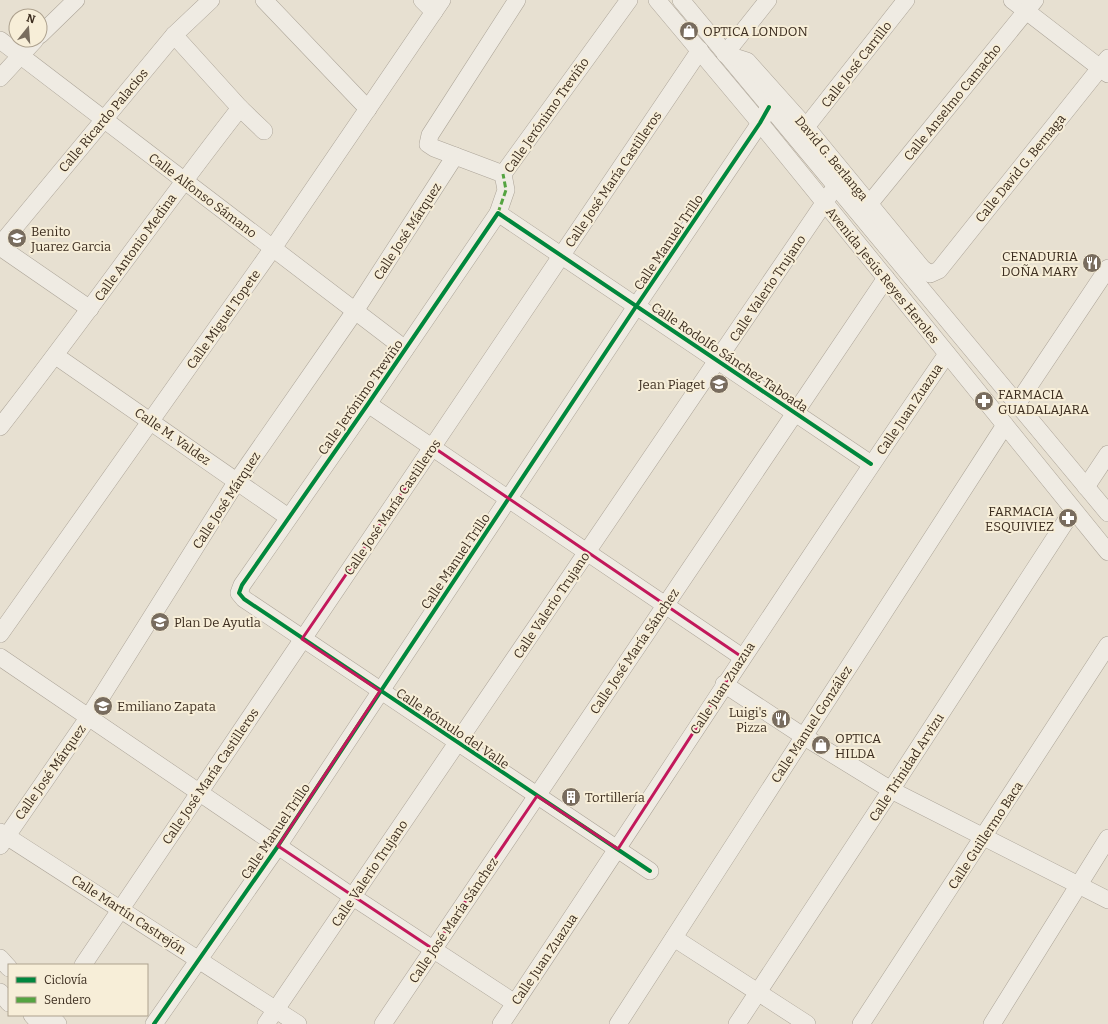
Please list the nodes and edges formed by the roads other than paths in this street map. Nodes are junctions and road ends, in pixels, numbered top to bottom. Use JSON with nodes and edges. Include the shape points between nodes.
{"nodes":[{"id":1,"x":76,"y":0,"type":"edge"},
{"id":2,"x":211,"y":0,"type":"edge"},
{"id":3,"x":264,"y":0,"type":"edge"},
{"id":4,"x":518,"y":0,"type":"edge"},
{"id":5,"x":629,"y":0,"type":"edge"},
{"id":6,"x":657,"y":0,"type":"edge"},
{"id":7,"x":681,"y":0,"type":"edge"},
{"id":8,"x":768,"y":0,"type":"edge"},
{"id":9,"x":906,"y":0,"type":"edge"},
{"id":10,"x":1012,"y":0,"type":"edge"},
{"id":11,"x":432,"y":4,"type":"edge"},
{"id":12,"x":1031,"y":6,"type":"edge"},
{"id":13,"x":48,"y":27,"type":"edge"},
{"id":14,"x":174,"y":35,"type":"junction"},
{"id":15,"x":0,"y":40,"type":"edge"},
{"id":16,"x":26,"y":48,"type":"edge"},
{"id":17,"x":700,"y":50,"type":"junction"},
{"id":18,"x":725,"y":54,"type":"junction"},
{"id":19,"x":19,"y":55,"type":"junction"},
{"id":20,"x":1105,"y":67,"type":"edge"},
{"id":21,"x":0,"y":78,"type":"edge"},
{"id":22,"x":769,"y":107,"type":"junction"},
{"id":23,"x":240,"y":108,"type":"junction"},
{"id":24,"x":368,"y":109,"type":"junction"},
{"id":25,"x":103,"y":119,"type":"junction"},
{"id":26,"x":760,"y":123,"type":"junction"},
{"id":27,"x":806,"y":127,"type":"junction"},
{"id":28,"x":264,"y":131,"type":"dead end"},
{"id":29,"x":456,"y":156,"type":"junction"},
{"id":30,"x":503,"y":174,"type":"junction"},
{"id":31,"x":183,"y":180,"type":"junction"},
{"id":32,"x":835,"y":187,"type":"junction"},
{"id":33,"x":825,"y":203,"type":"junction"},
{"id":34,"x":870,"y":203,"type":"junction"},
{"id":35,"x":498,"y":213,"type":"junction"},
{"id":36,"x":0,"y":246,"type":"edge"},
{"id":37,"x":274,"y":248,"type":"junction"},
{"id":38,"x":561,"y":255,"type":"junction"},
{"id":39,"x":1108,"y":268,"type":"edge"},
{"id":40,"x":930,"y":274,"type":"joint"},
{"id":41,"x":886,"y":278,"type":"junction"},
{"id":42,"x":637,"y":306,"type":"junction"},
{"id":43,"x":90,"y":309,"type":"junction"},
{"id":44,"x":355,"y":311,"type":"junction"},
{"id":45,"x":406,"y":349,"type":"junction"},
{"id":46,"x":947,"y":354,"type":"junction"},
{"id":47,"x":56,"y":356,"type":"junction"},
{"id":48,"x":718,"y":360,"type":"junction"},
{"id":49,"x":368,"y":404,"type":"junction"},
{"id":50,"x":1017,"y":404,"type":"junction"},
{"id":51,"x":795,"y":413,"type":"junction"},
{"id":52,"x":151,"y":421,"type":"junction"},
{"id":53,"x":1005,"y":425,"type":"junction"},
{"id":54,"x":0,"y":427,"type":"edge"},
{"id":55,"x":433,"y":447,"type":"junction"},
{"id":56,"x":1108,"y":454,"type":"edge"},
{"id":57,"x":871,"y":464,"type":"junction"},
{"id":58,"x":237,"y":481,"type":"junction"},
{"id":59,"x":1086,"y":487,"type":"junction"},
{"id":60,"x":509,"y":498,"type":"junction"},
{"id":61,"x":1073,"y":510,"type":"junction"},
{"id":62,"x":1108,"y":513,"type":"edge"},
{"id":63,"x":288,"y":517,"type":"junction"},
{"id":64,"x":587,"y":552,"type":"junction"},
{"id":65,"x":1108,"y":552,"type":"edge"},
{"id":66,"x":239,"y":593,"type":"joint"},
{"id":67,"x":665,"y":605,"type":"junction"},
{"id":68,"x":0,"y":634,"type":"edge"},
{"id":69,"x":302,"y":639,"type":"junction"},
{"id":70,"x":1108,"y":645,"type":"edge"},
{"id":71,"x":0,"y":657,"type":"edge"},
{"id":72,"x":742,"y":657,"type":"junction"},
{"id":73,"x":724,"y":684,"type":"junction"},
{"id":74,"x":380,"y":691,"type":"junction"},
{"id":75,"x":88,"y":718,"type":"junction"},
{"id":76,"x":803,"y":736,"type":"junction"},
{"id":77,"x":458,"y":743,"type":"junction"},
{"id":78,"x":891,"y":790,"type":"junction"},
{"id":79,"x":199,"y":792,"type":"junction"},
{"id":80,"x":536,"y":796,"type":"junction"},
{"id":81,"x":2,"y":838,"type":"edge"},
{"id":82,"x":984,"y":838,"type":"junction"},
{"id":83,"x":1108,"y":838,"type":"edge"},
{"id":84,"x":278,"y":846,"type":"junction"},
{"id":85,"x":618,"y":849,"type":"junction"},
{"id":86,"x":650,"y":871,"type":"dead end"},
{"id":87,"x":1077,"y":886,"type":"junction"},
{"id":88,"x":353,"y":897,"type":"junction"},
{"id":89,"x":1108,"y":900,"type":"edge"},
{"id":90,"x":121,"y":908,"type":"junction"},
{"id":91,"x":674,"y":938,"type":"junction"},
{"id":92,"x":433,"y":949,"type":"junction"},
{"id":93,"x":0,"y":958,"type":"edge"},
{"id":94,"x":200,"y":960,"type":"junction"},
{"id":95,"x":84,"y":964,"type":"edge"},
{"id":96,"x":8,"y":967,"type":"edge"},
{"id":97,"x":758,"y":991,"type":"junction"},
{"id":98,"x":0,"y":992,"type":"edge"},
{"id":99,"x":8,"y":1002,"type":"edge"},
{"id":100,"x":515,"y":1003,"type":"junction"},
{"id":101,"x":276,"y":1010,"type":"junction"},
{"id":102,"x":20,"y":1016,"type":"edge"},
{"id":103,"x":33,"y":1016,"type":"edge"},
{"id":104,"x":51,"y":1016,"type":"edge"},
{"id":105,"x":27,"y":1024,"type":"edge"},
{"id":106,"x":40,"y":1024,"type":"edge"},
{"id":107,"x":58,"y":1024,"type":"edge"},
{"id":108,"x":154,"y":1024,"type":"edge"},
{"id":109,"x":266,"y":1024,"type":"edge"},
{"id":110,"x":298,"y":1024,"type":"edge"},
{"id":111,"x":383,"y":1024,"type":"edge"},
{"id":112,"x":500,"y":1024,"type":"edge"},
{"id":113,"x":618,"y":1024,"type":"edge"},
{"id":114,"x":737,"y":1024,"type":"edge"},
{"id":115,"x":807,"y":1024,"type":"edge"},
{"id":116,"x":861,"y":1024,"type":"edge"},
{"id":117,"x":992,"y":1024,"type":"edge"}],
"edges":[{"from":1,"to":13,"type":"street"},
{"from":2,"to":14,"type":"street","name":"Calle Ricardo Palacios"},
{"from":3,"to":24,"type":"street"},
{"from":4,"to":29,"type":"street","via":[[430,135],[428,144]]},
{"from":5,"to":30,"type":"street","name":"Calle Jerónimo Treviño"},
{"from":6,"to":17,"type":"street","name":"Avenida Jesús Reyes Heroles"},
{"from":7,"to":18,"type":"street","name":"Avenida Jesús Reyes Heroles"},
{"from":8,"to":18,"type":"street"},
{"from":9,"to":27,"type":"street","name":"Calle José Carrillo"},
{"from":10,"to":12,"type":"street"},
{"from":11,"to":24,"type":"street","name":"Calle Miguel Topete"},
{"from":12,"to":20,"type":"street"},
{"from":12,"to":34,"type":"street","name":"Calle Anselmo Camacho"},
{"from":14,"to":23,"type":"street"},
{"from":14,"to":25,"type":"street","name":"Calle Ricardo Palacios"},
{"from":15,"to":19,"type":"street","name":"Calle Alfonso Sámano"},
{"from":16,"to":19,"type":"street"},
{"from":17,"to":26,"type":"street","name":"Avenida Jesús Reyes Heroles"},
{"from":17,"to":38,"type":"street","name":"Calle José María Castilleros"},
{"from":18,"to":22,"type":"street","name":"Avenida Jesús Reyes Heroles"},
{"from":18,"to":27,"type":"street","name":"David G. Berlanga","via":[[747,61]]},
{"from":19,"to":21,"type":"street"},
{"from":19,"to":25,"type":"street","name":"Calle Alfonso Sámano"},
{"from":20,"to":40,"type":"street","name":"Calle David G. Bernaga","via":[[939,270]]},
{"from":22,"to":26,"type":"street","name":"Calle Manuel Trillo"},
{"from":22,"to":32,"type":"street","name":"Avenida Jesús Reyes Heroles"},
{"from":23,"to":28,"type":"street"},
{"from":23,"to":31,"type":"street","name":"Calle Antonio Medina"},
{"from":24,"to":37,"type":"street","name":"Calle Miguel Topete"},
{"from":25,"to":31,"type":"street","name":"Calle Alfonso Sámano"},
{"from":25,"to":36,"type":"street","name":"Calle Ricardo Palacios"},
{"from":26,"to":33,"type":"street","name":"Avenida Jesús Reyes Heroles"},
{"from":26,"to":42,"type":"street","name":"Calle Manuel Trillo"},
{"from":27,"to":34,"type":"street","name":"David G. Berlanga"},
{"from":29,"to":30,"type":"street"},
{"from":29,"to":44,"type":"street","name":"Calle José Márquez"},
{"from":30,"to":35,"type":"street","name":"Calle Jerónimo Treviño","via":[[506,190]]},
{"from":31,"to":37,"type":"street","name":"Calle Alfonso Sámano"},
{"from":31,"to":43,"type":"street","name":"Calle Antonio Medina"},
{"from":32,"to":33,"type":"street","name":"Calle Valerio Trujano"},
{"from":32,"to":50,"type":"street","name":"Avenida Jesús Reyes Heroles"},
{"from":33,"to":41,"type":"street","name":"Avenida Jesús Reyes Heroles"},
{"from":33,"to":48,"type":"street","name":"Calle Valerio Trujano"},
{"from":34,"to":40,"type":"street","name":"David G. Berlanga","via":[[922,268]]},
{"from":35,"to":38,"type":"street","name":"Calle Rodolfo Sánchez Taboada"},
{"from":35,"to":45,"type":"street","name":"Calle Jerónimo Treviño"},
{"from":36,"to":43,"type":"street"},
{"from":37,"to":44,"type":"street","name":"Calle Alfonso Sámano"},
{"from":37,"to":52,"type":"street","name":"Calle Miguel Topete"},
{"from":38,"to":42,"type":"street","name":"Calle Rodolfo Sánchez Taboada"},
{"from":38,"to":55,"type":"street","name":"Calle José María Castilleros"},
{"from":39,"to":50,"type":"street"},
{"from":41,"to":46,"type":"street","name":"Avenida Jesús Reyes Heroles"},
{"from":41,"to":51,"type":"street","name":"Calle José María Sánchez"},
{"from":42,"to":48,"type":"street","name":"Calle Rodolfo Sánchez Taboada"},
{"from":42,"to":60,"type":"street","name":"Calle Manuel Trillo"},
{"from":43,"to":47,"type":"street","name":"Calle Antonio Medina"},
{"from":44,"to":45,"type":"street","name":"Calle Alfonso Sámano"},
{"from":44,"to":58,"type":"street","name":"Calle José Márquez"},
{"from":45,"to":49,"type":"street","name":"Calle Jerónimo Treviño"},
{"from":46,"to":53,"type":"street","name":"Avenida Jesús Reyes Heroles"},
{"from":46,"to":57,"type":"street","name":"Calle Juan Zuazua"},
{"from":47,"to":52,"type":"street","name":"Calle M. Valdez"},
{"from":47,"to":54,"type":"street","name":"Calle Antonio Medina"},
{"from":48,"to":51,"type":"street","name":"Calle Rodolfo Sánchez Taboada"},
{"from":48,"to":64,"type":"street","name":"Calle Valerio Trujano"},
{"from":49,"to":55,"type":"street"},
{"from":49,"to":63,"type":"street","name":"Calle Jerónimo Treviño"},
{"from":50,"to":59,"type":"street","name":"Avenida Jesús Reyes Heroles"},
{"from":51,"to":57,"type":"street","name":"Calle Rodolfo Sánchez Taboada"},
{"from":51,"to":67,"type":"street","name":"Calle José María Sánchez"},
{"from":52,"to":58,"type":"street","name":"Calle M. Valdez"},
{"from":52,"to":68,"type":"street","name":"Calle Miguel Topete"},
{"from":53,"to":61,"type":"street","name":"Avenida Jesús Reyes Heroles"},
{"from":53,"to":76,"type":"street","name":"Calle Manuel González"},
{"from":55,"to":60,"type":"street"},
{"from":55,"to":69,"type":"street","name":"Calle José María Castilleros"},
{"from":56,"to":59,"type":"street"},
{"from":57,"to":72,"type":"street","name":"Calle Juan Zuazua"},
{"from":58,"to":63,"type":"street","name":"Calle M. Valdez"},
{"from":58,"to":75,"type":"street","name":"Calle José Márquez"},
{"from":59,"to":62,"type":"street","name":"Avenida Jesús Reyes Heroles"},
{"from":60,"to":64,"type":"street"},
{"from":60,"to":74,"type":"street","name":"Calle Manuel Trillo"},
{"from":61,"to":65,"type":"street","name":"Avenida Jesús Reyes Heroles"},
{"from":61,"to":78,"type":"street","name":"Calle Trinidad Arvizu"},
{"from":63,"to":66,"type":"street","name":"Calle Jerónimo Treviño"},
{"from":64,"to":67,"type":"street"},
{"from":64,"to":77,"type":"street","name":"Calle Valerio Trujano"},
{"from":66,"to":69,"type":"street","name":"Calle Rómulo del Valle"},
{"from":67,"to":72,"type":"street"},
{"from":67,"to":80,"type":"street","name":"Calle José María Sánchez"},
{"from":69,"to":74,"type":"street","name":"Calle Rómulo del Valle"},
{"from":69,"to":79,"type":"street","name":"Calle José María Castilleros"},
{"from":70,"to":82,"type":"street","name":"Calle Guillermo Baca"},
{"from":71,"to":75,"type":"street"},
{"from":72,"to":73,"type":"street","name":"Calle Juan Zuazua"},
{"from":73,"to":76,"type":"street"},
{"from":73,"to":85,"type":"street","name":"Calle Juan Zuazua"},
{"from":74,"to":77,"type":"street","name":"Calle Rómulo del Valle"},
{"from":74,"to":84,"type":"street","name":"Calle Manuel Trillo"},
{"from":75,"to":79,"type":"street"},
{"from":75,"to":81,"type":"street","name":"Calle José Márquez"},
{"from":76,"to":78,"type":"street"},
{"from":76,"to":91,"type":"street","name":"Calle Manuel González"},
{"from":77,"to":80,"type":"street","name":"Calle Rómulo del Valle"},
{"from":77,"to":88,"type":"street","name":"Calle Valerio Trujano"},
{"from":78,"to":82,"type":"street"},
{"from":78,"to":97,"type":"street","name":"Calle Trinidad Arvizu"},
{"from":79,"to":84,"type":"street"},
{"from":79,"to":90,"type":"street","name":"Calle José María Castilleros"},
{"from":80,"to":85,"type":"street","name":"Calle Rómulo del Valle"},
{"from":80,"to":92,"type":"street","name":"Calle José María Sánchez"},
{"from":81,"to":90,"type":"street","name":"Calle Martín Castrejón"},
{"from":82,"to":87,"type":"street"},
{"from":82,"to":116,"type":"street","name":"Calle Guillermo Baca"},
{"from":83,"to":87,"type":"street"},
{"from":84,"to":88,"type":"street"},
{"from":84,"to":94,"type":"street","name":"Calle Manuel Trillo"},
{"from":85,"to":86,"type":"street","name":"Calle Rómulo del Valle"},
{"from":85,"to":100,"type":"street","name":"Calle Juan Zuazua"},
{"from":87,"to":89,"type":"street"},
{"from":87,"to":117,"type":"street"},
{"from":88,"to":92,"type":"street"},
{"from":88,"to":101,"type":"street","name":"Calle Valerio Trujano"},
{"from":90,"to":94,"type":"street","name":"Calle Martín Castrejón"},
{"from":90,"to":95,"type":"street","name":"Calle José María Castilleros"},
{"from":91,"to":97,"type":"street"},
{"from":91,"to":113,"type":"street","name":"Calle Manuel González"},
{"from":92,"to":100,"type":"street"},
{"from":92,"to":111,"type":"street","name":"Calle José María Sánchez"},
{"from":93,"to":96,"type":"street"},
{"from":94,"to":101,"type":"street","name":"Calle Martín Castrejón"},
{"from":94,"to":108,"type":"street","name":"Calle Manuel Trillo"},
{"from":97,"to":114,"type":"street","name":"Calle Trinidad Arvizu"},
{"from":97,"to":115,"type":"street"},
{"from":98,"to":99,"type":"street"},
{"from":100,"to":112,"type":"street","name":"Calle Juan Zuazua"},
{"from":101,"to":109,"type":"street","name":"Calle Valerio Trujano"},
{"from":101,"to":110,"type":"street","name":"Calle Martín Castrejón"},
{"from":102,"to":105,"type":"street"},
{"from":103,"to":106,"type":"street"},
{"from":104,"to":107,"type":"street"}]}
